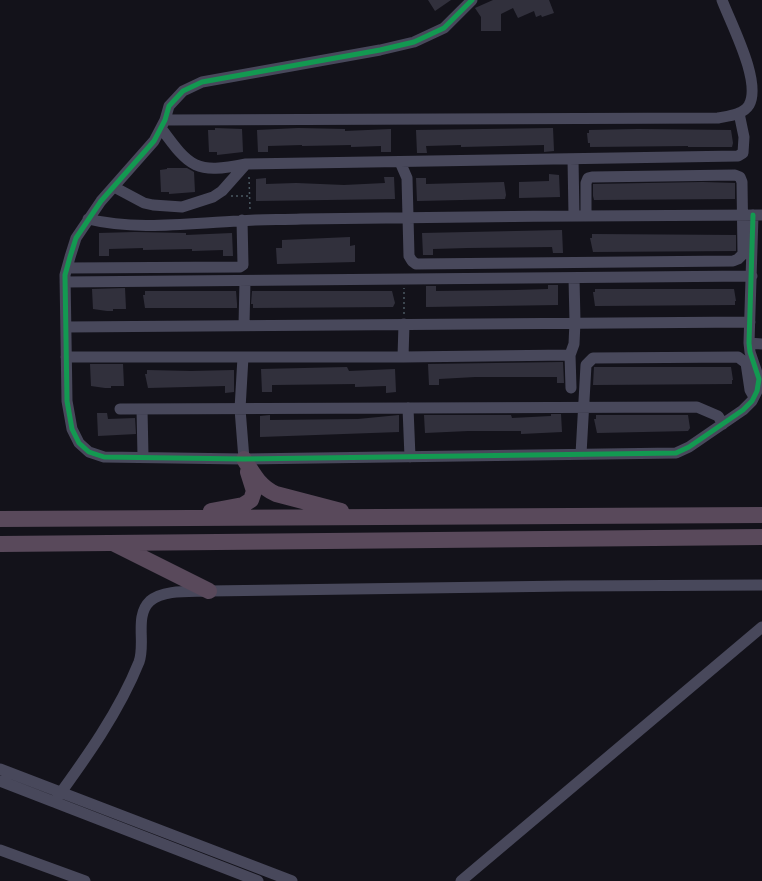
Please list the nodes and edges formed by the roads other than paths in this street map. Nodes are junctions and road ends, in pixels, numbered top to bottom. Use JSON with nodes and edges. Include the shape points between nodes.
{"nodes":[{"id":1,"x":472,"y":0,"type":"edge"},
{"id":2,"x":722,"y":0,"type":"edge"},
{"id":3,"x":738,"y":113,"type":"junction"},
{"id":4,"x":163,"y":124,"type":"junction"},
{"id":5,"x":573,"y":159,"type":"junction"},
{"id":6,"x":400,"y":162,"type":"junction"},
{"id":7,"x":246,"y":164,"type":"junction"},
{"id":8,"x":114,"y":187,"type":"junction"},
{"id":9,"x":574,"y":215,"type":"junction"},
{"id":10,"x":586,"y":215,"type":"junction"},
{"id":11,"x":752,"y":215,"type":"edge"},
{"id":12,"x":408,"y":218,"type":"junction"},
{"id":13,"x":88,"y":219,"type":"junction"},
{"id":14,"x":246,"y":220,"type":"junction"},
{"id":15,"x":67,"y":268,"type":"junction"},
{"id":16,"x":752,"y":276,"type":"junction"},
{"id":17,"x":574,"y":278,"type":"junction"},
{"id":18,"x":245,"y":281,"type":"junction"},
{"id":19,"x":65,"y":282,"type":"junction"},
{"id":20,"x":575,"y":322,"type":"junction"},
{"id":21,"x":750,"y":322,"type":"junction"},
{"id":22,"x":404,"y":324,"type":"junction"},
{"id":23,"x":244,"y":325,"type":"junction"},
{"id":24,"x":66,"y":327,"type":"junction"},
{"id":25,"x":750,"y":344,"type":"junction"},
{"id":26,"x":762,"y":344,"type":"edge"},
{"id":27,"x":570,"y":355,"type":"junction"},
{"id":28,"x":66,"y":357,"type":"junction"},
{"id":29,"x":243,"y":357,"type":"junction"},
{"id":30,"x":403,"y":357,"type":"junction"},
{"id":31,"x":571,"y":388,"type":"dead end"},
{"id":32,"x":756,"y":397,"type":"edge"},
{"id":33,"x":584,"y":407,"type":"junction"},
{"id":34,"x":408,"y":408,"type":"junction"},
{"id":35,"x":120,"y":409,"type":"dead end"},
{"id":36,"x":142,"y":409,"type":"junction"},
{"id":37,"x":240,"y":409,"type":"junction"},
{"id":38,"x":723,"y":424,"type":"junction"},
{"id":39,"x":581,"y":454,"type":"junction"},
{"id":40,"x":143,"y":456,"type":"junction"},
{"id":41,"x":410,"y":457,"type":"junction"},
{"id":42,"x":244,"y":459,"type":"junction"},
{"id":43,"x":762,"y":515,"type":"edge"},
{"id":44,"x":366,"y":517,"type":"junction"},
{"id":45,"x":174,"y":518,"type":"junction"},
{"id":46,"x":0,"y":520,"type":"edge"},
{"id":47,"x":762,"y":537,"type":"edge"},
{"id":48,"x":112,"y":543,"type":"junction"},
{"id":49,"x":0,"y":544,"type":"edge"},
{"id":50,"x":762,"y":585,"type":"edge"},
{"id":51,"x":209,"y":591,"type":"junction"},
{"id":52,"x":762,"y":627,"type":"edge"},
{"id":53,"x":0,"y":769,"type":"edge"},
{"id":54,"x":0,"y":781,"type":"edge"},
{"id":55,"x":61,"y":792,"type":"junction"},
{"id":56,"x":54,"y":802,"type":"junction"},
{"id":57,"x":0,"y":850,"type":"edge"},
{"id":58,"x":85,"y":881,"type":"edge"},
{"id":59,"x":258,"y":881,"type":"edge"},
{"id":60,"x":292,"y":881,"type":"edge"},
{"id":61,"x":461,"y":881,"type":"edge"}],
"edges":[{"from":1,"to":4,"type":"street","via":[[444,28],[414,42],[202,82],[183,91],[169,106]]},
{"from":2,"to":3,"type":"street","via":[[753,80],[753,96],[749,107]]},
{"from":3,"to":4,"type":"street","via":[[718,118]]},
{"from":3,"to":5,"type":"street","via":[[744,137],[742,153],[738,156]]},
{"from":4,"to":7,"type":"street","via":[[180,155],[193,164],[208,169]]},
{"from":4,"to":8,"type":"street","via":[[154,141]]},
{"from":5,"to":6,"type":"street"},
{"from":5,"to":9,"type":"street"},
{"from":6,"to":7,"type":"street"},
{"from":6,"to":12,"type":"street","via":[[407,178]]},
{"from":7,"to":8,"type":"street","via":[[222,191],[213,197],[182,207],[144,203]]},
{"from":8,"to":13,"type":"street"},
{"from":9,"to":10,"type":"street"},
{"from":9,"to":12,"type":"street"},
{"from":10,"to":11,"type":"street"},
{"from":10,"to":11,"type":"street","via":[[588,178],[734,175],[740,177]]},
{"from":11,"to":12,"type":"street","via":[[743,254],[733,261],[424,264],[412,262],[409,256]]},
{"from":11,"to":16,"type":"street"},
{"from":12,"to":14,"type":"street"},
{"from":13,"to":14,"type":"street","via":[[110,224],[182,225]]},
{"from":13,"to":15,"type":"street","via":[[76,238]]},
{"from":14,"to":15,"type":"street","via":[[243,265],[240,267]]},
{"from":15,"to":19,"type":"street"},
{"from":16,"to":17,"type":"street"},
{"from":16,"to":21,"type":"street"},
{"from":17,"to":18,"type":"street"},
{"from":17,"to":20,"type":"street"},
{"from":18,"to":19,"type":"street"},
{"from":18,"to":23,"type":"street"},
{"from":19,"to":24,"type":"street"},
{"from":20,"to":21,"type":"street"},
{"from":20,"to":22,"type":"street"},
{"from":20,"to":27,"type":"street","via":[[574,344]]},
{"from":21,"to":25,"type":"street"},
{"from":22,"to":23,"type":"street"},
{"from":22,"to":30,"type":"street"},
{"from":23,"to":24,"type":"street"},
{"from":24,"to":28,"type":"street"},
{"from":25,"to":26,"type":"street"},
{"from":25,"to":32,"type":"street","via":[[759,379]]},
{"from":27,"to":30,"type":"street"},
{"from":27,"to":31,"type":"street"},
{"from":28,"to":29,"type":"street"},
{"from":28,"to":40,"type":"street","via":[[67,401],[72,429],[79,443],[89,452],[104,457]]},
{"from":29,"to":30,"type":"street"},
{"from":29,"to":37,"type":"street"},
{"from":32,"to":33,"type":"street","via":[[750,390],[746,363],[738,357],[596,357],[586,365]]},
{"from":32,"to":38,"type":"street"},
{"from":33,"to":34,"type":"street"},
{"from":33,"to":38,"type":"street","via":[[697,407],[718,416]]},
{"from":33,"to":39,"type":"street"},
{"from":34,"to":37,"type":"street"},
{"from":34,"to":41,"type":"street"},
{"from":35,"to":36,"type":"street"},
{"from":36,"to":37,"type":"street"},
{"from":36,"to":40,"type":"street"},
{"from":37,"to":42,"type":"street"},
{"from":38,"to":39,"type":"street","via":[[680,452]]},
{"from":39,"to":41,"type":"street"},
{"from":40,"to":42,"type":"street"},
{"from":41,"to":42,"type":"street"},
{"from":42,"to":44,"type":"highway","via":[[257,481],[267,490]]},
{"from":42,"to":45,"type":"highway","via":[[254,491],[250,500],[243,505]]},
{"from":43,"to":44,"type":"highway"},
{"from":44,"to":45,"type":"highway"},
{"from":45,"to":46,"type":"highway"},
{"from":47,"to":48,"type":"highway"},
{"from":48,"to":49,"type":"highway"},
{"from":48,"to":51,"type":"highway"},
{"from":50,"to":51,"type":"street"},
{"from":51,"to":55,"type":"street","via":[[162,594],[147,605],[142,617],[142,652],[128,686],[117,708]]},
{"from":52,"to":61,"type":"street"},
{"from":53,"to":55,"type":"street"},
{"from":54,"to":56,"type":"street"},
{"from":55,"to":56,"type":"street"},
{"from":55,"to":60,"type":"street"},
{"from":56,"to":59,"type":"street"},
{"from":57,"to":58,"type":"street"}]}
